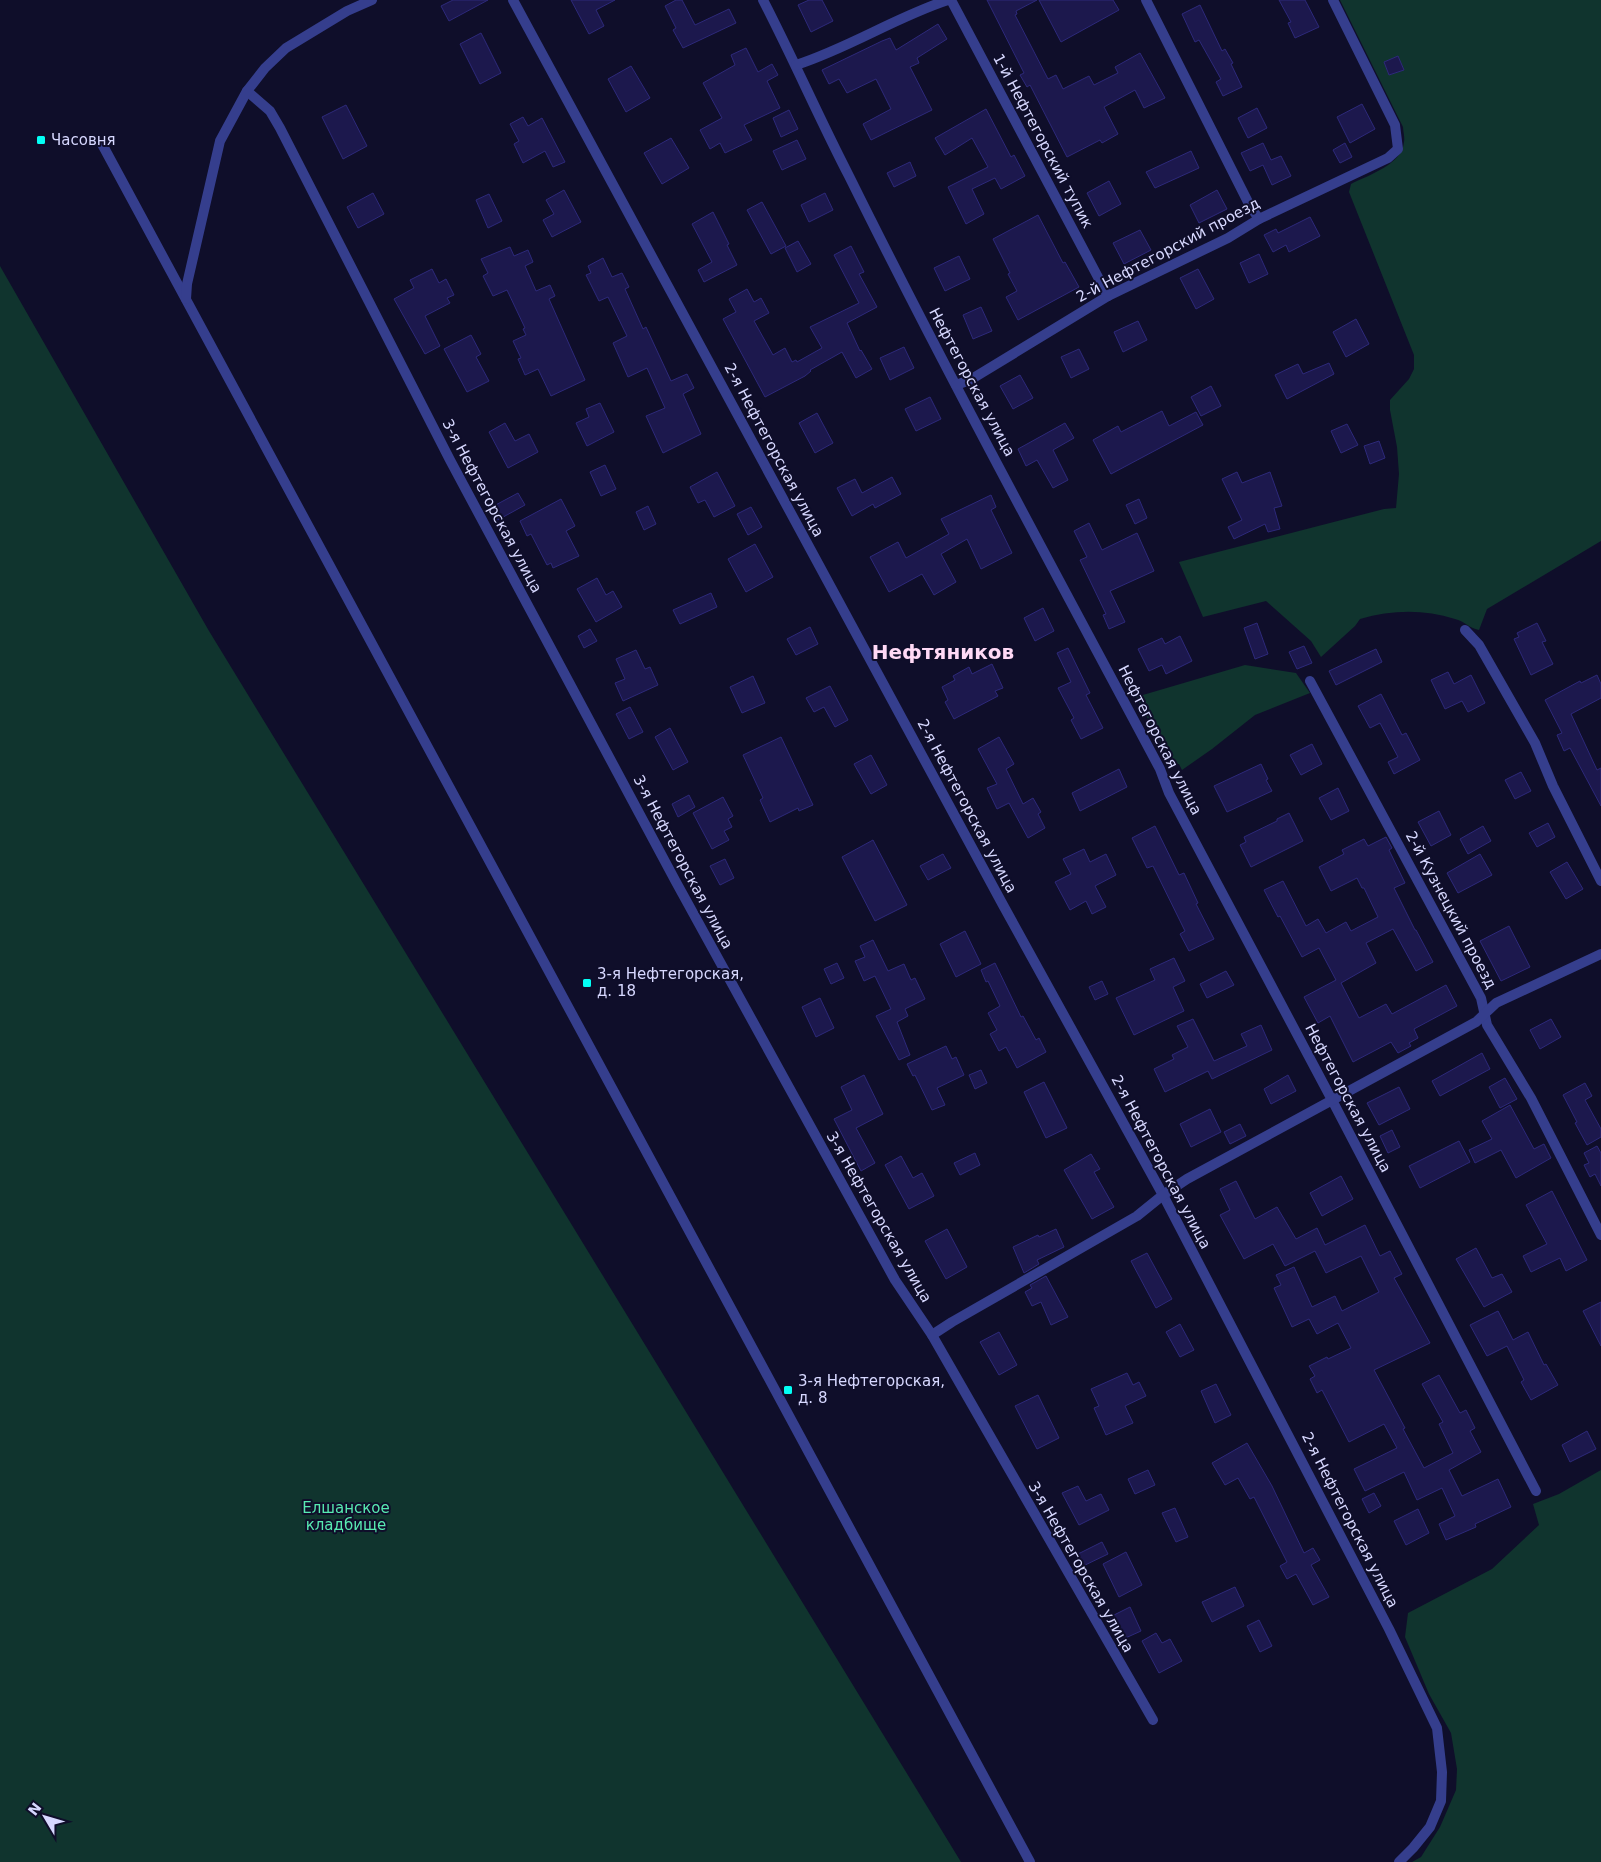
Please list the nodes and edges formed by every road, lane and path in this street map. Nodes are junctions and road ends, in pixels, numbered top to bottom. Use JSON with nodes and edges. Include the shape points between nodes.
{"nodes":[{"id":1,"x":357,"y":0,"type":"edge"},
{"id":2,"x":372,"y":0,"type":"edge"},
{"id":3,"x":513,"y":0,"type":"edge"},
{"id":4,"x":763,"y":0,"type":"edge"},
{"id":5,"x":950,"y":0,"type":"edge"},
{"id":6,"x":1146,"y":0,"type":"edge"},
{"id":7,"x":1333,"y":0,"type":"edge"},
{"id":8,"x":347,"y":11,"type":"junction"},
{"id":9,"x":796,"y":65,"type":"junction"},
{"id":10,"x":247,"y":91,"type":"junction"},
{"id":11,"x":102,"y":144,"type":"dead end"},
{"id":12,"x":1259,"y":219,"type":"junction"},
{"id":13,"x":1108,"y":296,"type":"junction"},
{"id":14,"x":186,"y":300,"type":"junction"},
{"id":15,"x":956,"y":385,"type":"junction"},
{"id":16,"x":1465,"y":630,"type":"dead end"},
{"id":17,"x":1310,"y":681,"type":"dead end"},
{"id":18,"x":1601,"y":881,"type":"edge"},
{"id":19,"x":1601,"y":954,"type":"edge"},
{"id":20,"x":1485,"y":1014,"type":"junction"},
{"id":21,"x":1332,"y":1100,"type":"junction"},
{"id":22,"x":1163,"y":1195,"type":"junction"},
{"id":23,"x":1601,"y":1235,"type":"edge"},
{"id":24,"x":932,"y":1335,"type":"junction"},
{"id":25,"x":1536,"y":1491,"type":"dead end"},
{"id":26,"x":1152,"y":1720,"type":"dead end"},
{"id":27,"x":1030,"y":1862,"type":"edge"},
{"id":28,"x":1399,"y":1862,"type":"edge"}],
"edges":[{"from":1,"to":8,"type":"street"},
{"from":2,"to":8,"type":"street"},
{"from":3,"to":22,"type":"street","name":"2-я Нефтегорская улица"},
{"from":4,"to":9,"type":"street","name":"Нефтегорская улица"},
{"from":5,"to":9,"type":"street","via":[[909,14]]},
{"from":5,"to":13,"type":"street","name":"1-й Нефтегорский тупик"},
{"from":6,"to":12,"type":"street"},
{"from":7,"to":12,"type":"street","name":"2-й Нефтегорский проезд","via":[[1395,125],[1398,149],[1388,158]]},
{"from":8,"to":10,"type":"street","via":[[286,48]]},
{"from":9,"to":15,"type":"street","name":"Нефтегорская улица"},
{"from":10,"to":14,"type":"street","via":[[220,140]]},
{"from":10,"to":24,"type":"street","name":"3-я Нефтегорская улица","via":[[270,111],[280,128],[454,469],[672,873],[895,1280]]},
{"from":11,"to":14,"type":"street"},
{"from":12,"to":13,"type":"street","name":"2-й Нефтегорский проезд","via":[[1228,238]]},
{"from":13,"to":15,"type":"street","name":"2-й Нефтегорский проезд","via":[[970,380]]},
{"from":14,"to":27,"type":"street"},
{"from":15,"to":21,"type":"street","name":"Нефтегорская улица"},
{"from":16,"to":18,"type":"street","via":[[1479,645],[1535,743]]},
{"from":17,"to":20,"type":"street","name":"2-й Кузнецкий проезд","via":[[1481,998]]},
{"from":19,"to":20,"type":"street","via":[[1496,1003]]},
{"from":20,"to":21,"type":"street","via":[[1476,1022]]},
{"from":20,"to":23,"type":"street","name":"2-й Кузнецкий проезд","via":[[1487,1025],[1531,1098]]},
{"from":21,"to":22,"type":"street"},
{"from":21,"to":25,"type":"street","name":"Нефтегорская улица"},
{"from":22,"to":24,"type":"street","via":[[1137,1216]]},
{"from":22,"to":28,"type":"street","name":"2-я Нефтегорская улица","via":[[1389,1629],[1437,1728],[1442,1772],[1440,1801],[1430,1827]]},
{"from":24,"to":26,"type":"street","name":"3-я Нефтегорская улица"}]}
